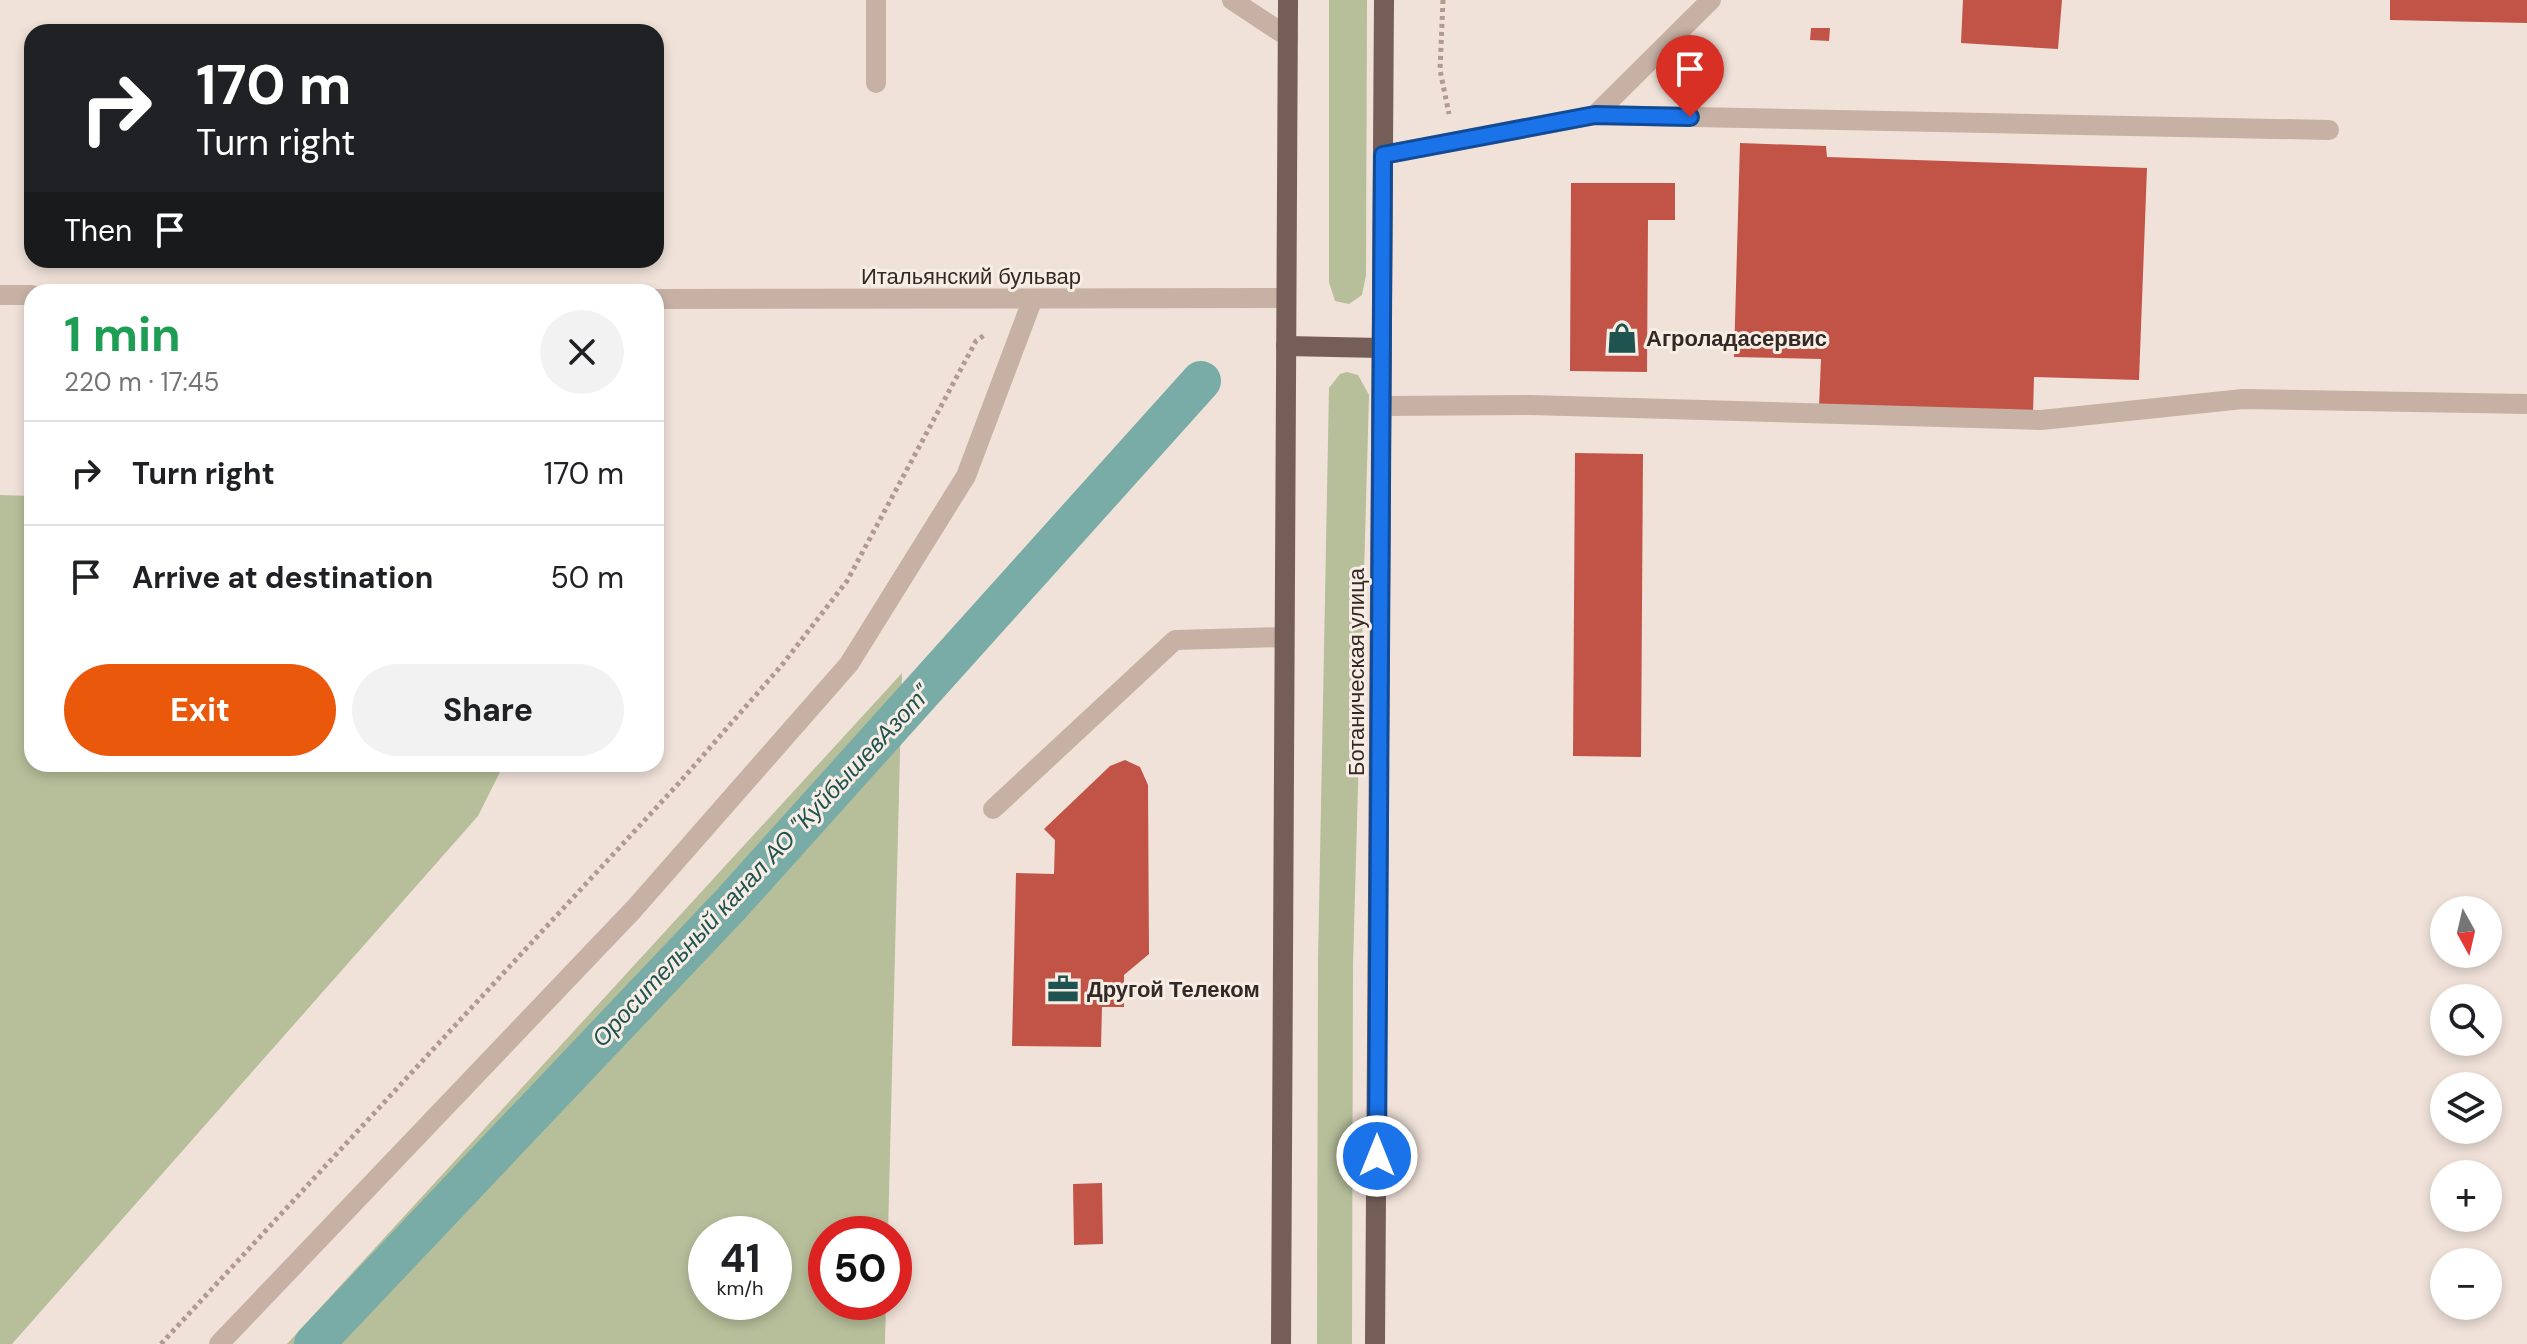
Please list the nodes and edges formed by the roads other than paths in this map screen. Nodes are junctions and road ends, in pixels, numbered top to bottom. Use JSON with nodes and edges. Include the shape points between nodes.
{"nodes":[{"id":1,"x":876,"y":0,"type":"edge"},
{"id":2,"x":1232,"y":0,"type":"edge"},
{"id":3,"x":1288,"y":0,"type":"edge"},
{"id":4,"x":1384,"y":0,"type":"edge"},
{"id":5,"x":1711,"y":0,"type":"edge"},
{"id":6,"x":1288,"y":37,"type":"junction"},
{"id":7,"x":876,"y":83,"type":"dead end"},
{"id":8,"x":1595,"y":115,"type":"junction"},
{"id":9,"x":2329,"y":130,"type":"dead end"},
{"id":10,"x":1383,"y":155,"type":"junction"},
{"id":11,"x":0,"y":295,"type":"edge"},
{"id":12,"x":24,"y":295,"type":"edge"},
{"id":13,"x":1286,"y":298,"type":"junction"},
{"id":14,"x":664,"y":299,"type":"edge"},
{"id":15,"x":1032,"y":301,"type":"junction"},
{"id":16,"x":1286,"y":346,"type":"junction"},
{"id":17,"x":1381,"y":348,"type":"junction"},
{"id":18,"x":2527,"y":404,"type":"edge"},
{"id":19,"x":1381,"y":406,"type":"junction"},
{"id":20,"x":1284,"y":637,"type":"junction"},
{"id":21,"x":993,"y":809,"type":"dead end"},
{"id":22,"x":219,"y":1344,"type":"edge"},
{"id":23,"x":1281,"y":1344,"type":"edge"},
{"id":24,"x":1375,"y":1344,"type":"edge"}],
"edges":[{"from":1,"to":7,"type":"street"},
{"from":2,"to":6,"type":"street"},
{"from":3,"to":6,"type":"main road"},
{"from":4,"to":10,"type":"main road","name":"Ботаническая улица"},
{"from":5,"to":8,"type":"street"},
{"from":6,"to":13,"type":"main road"},
{"from":8,"to":9,"type":"street"},
{"from":8,"to":10,"type":"street"},
{"from":10,"to":17,"type":"main road","name":"Ботаническая улица"},
{"from":11,"to":12,"type":"street"},
{"from":13,"to":15,"type":"street","name":"Итальянский бульвар"},
{"from":13,"to":16,"type":"main road"},
{"from":14,"to":15,"type":"street","name":"Итальянский бульвар"},
{"from":15,"to":22,"type":"street","via":[[966,476],[849,664],[634,909]]},
{"from":16,"to":17,"type":"main road"},
{"from":16,"to":20,"type":"main road"},
{"from":17,"to":19,"type":"main road","name":"Ботаническая улица"},
{"from":18,"to":19,"type":"street","via":[[2243,399],[2041,420],[1531,405]]},
{"from":19,"to":24,"type":"main road","name":"Ботаническая улица"},
{"from":20,"to":21,"type":"street","via":[[1175,640]]},
{"from":20,"to":23,"type":"main road"}]}
